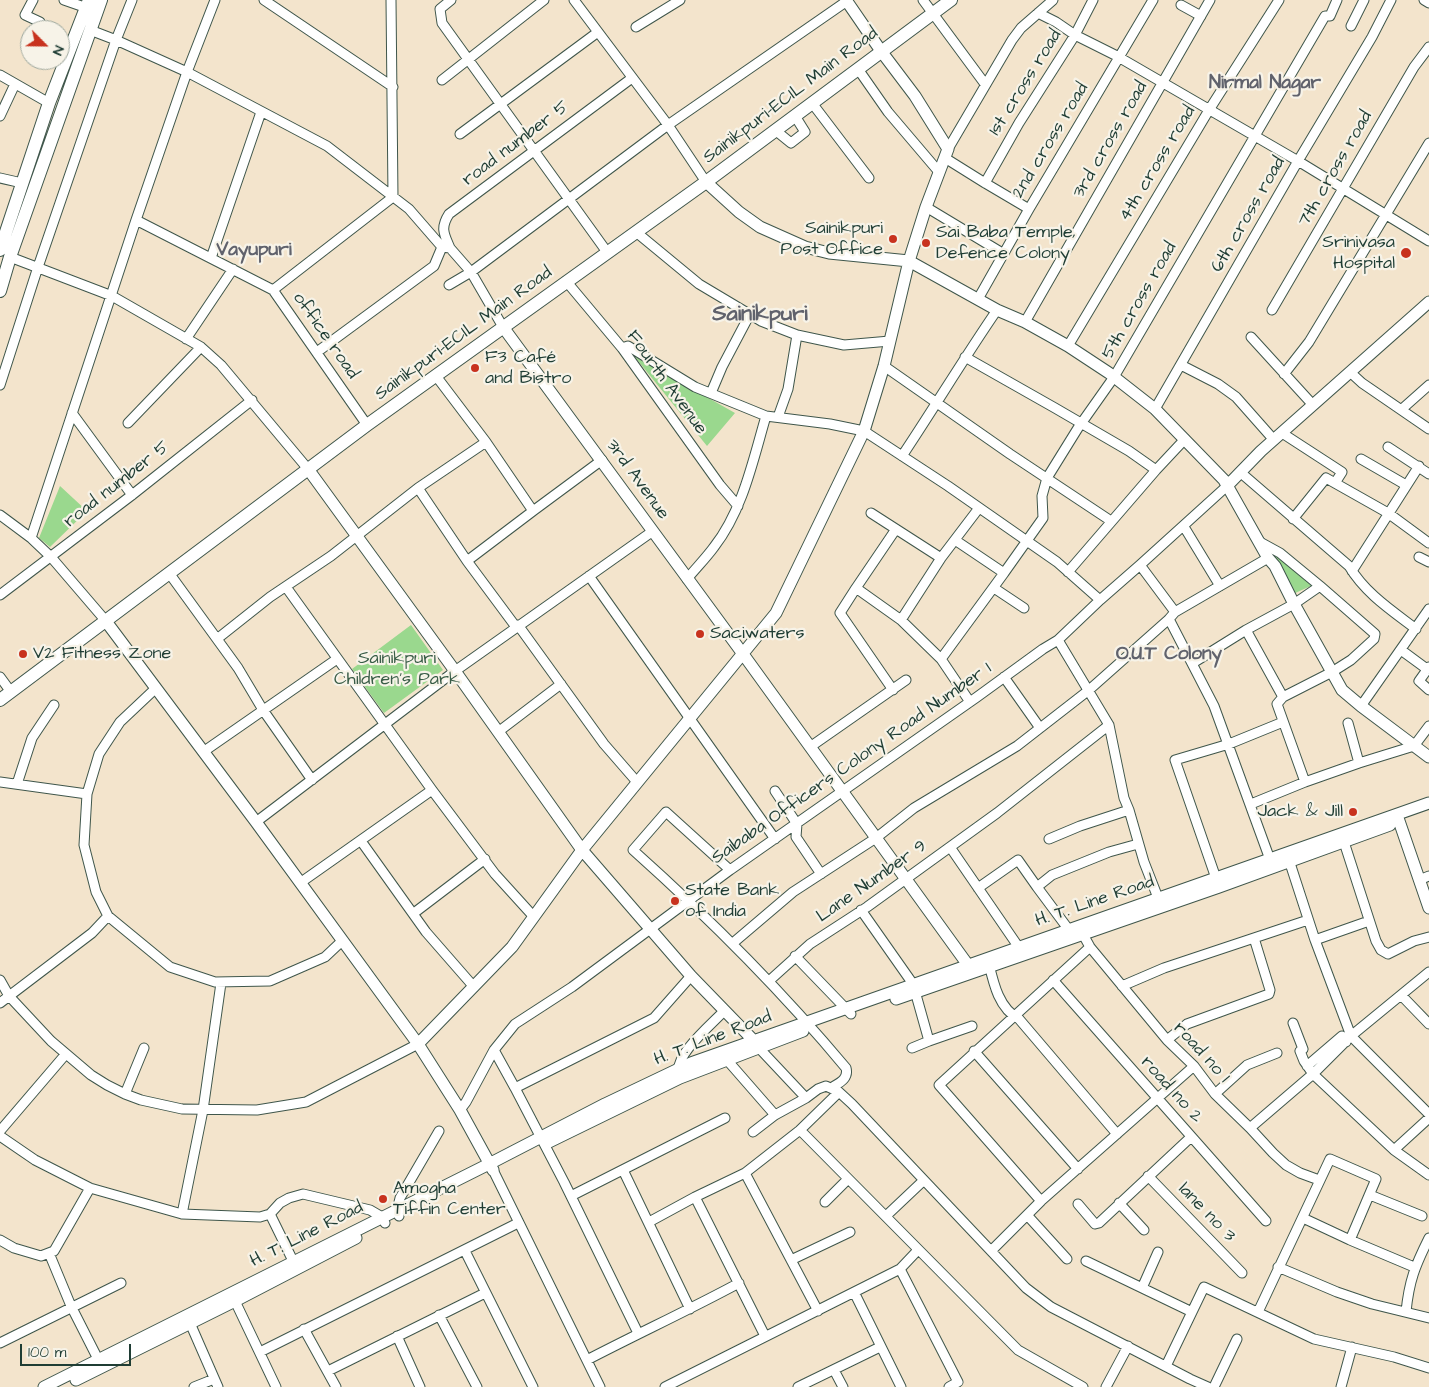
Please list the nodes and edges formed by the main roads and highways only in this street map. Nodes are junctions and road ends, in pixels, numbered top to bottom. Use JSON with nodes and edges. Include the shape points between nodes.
{"nodes":[{"id":1,"x":101,"y":0,"type":"edge"},
{"id":2,"x":951,"y":0,"type":"edge"},
{"id":3,"x":88,"y":4,"type":"edge"},
{"id":4,"x":33,"y":151,"type":"junction"},
{"id":5,"x":46,"y":156,"type":"junction"},
{"id":6,"x":5,"y":254,"type":"edge"},
{"id":7,"x":0,"y":291,"type":"edge"},
{"id":8,"x":0,"y":700,"type":"edge"}],
"edges":[{"from":1,"to":5,"type":"main road"},
{"from":2,"to":8,"type":"main road","name":"Sainikpuri-ECIL Main Road","via":[[706,182],[308,469]]},
{"from":3,"to":4,"type":"main road"},
{"from":4,"to":5,"type":"main road"},
{"from":4,"to":6,"type":"main road"},
{"from":5,"to":6,"type":"main road"},
{"from":6,"to":7,"type":"main road"}]}
